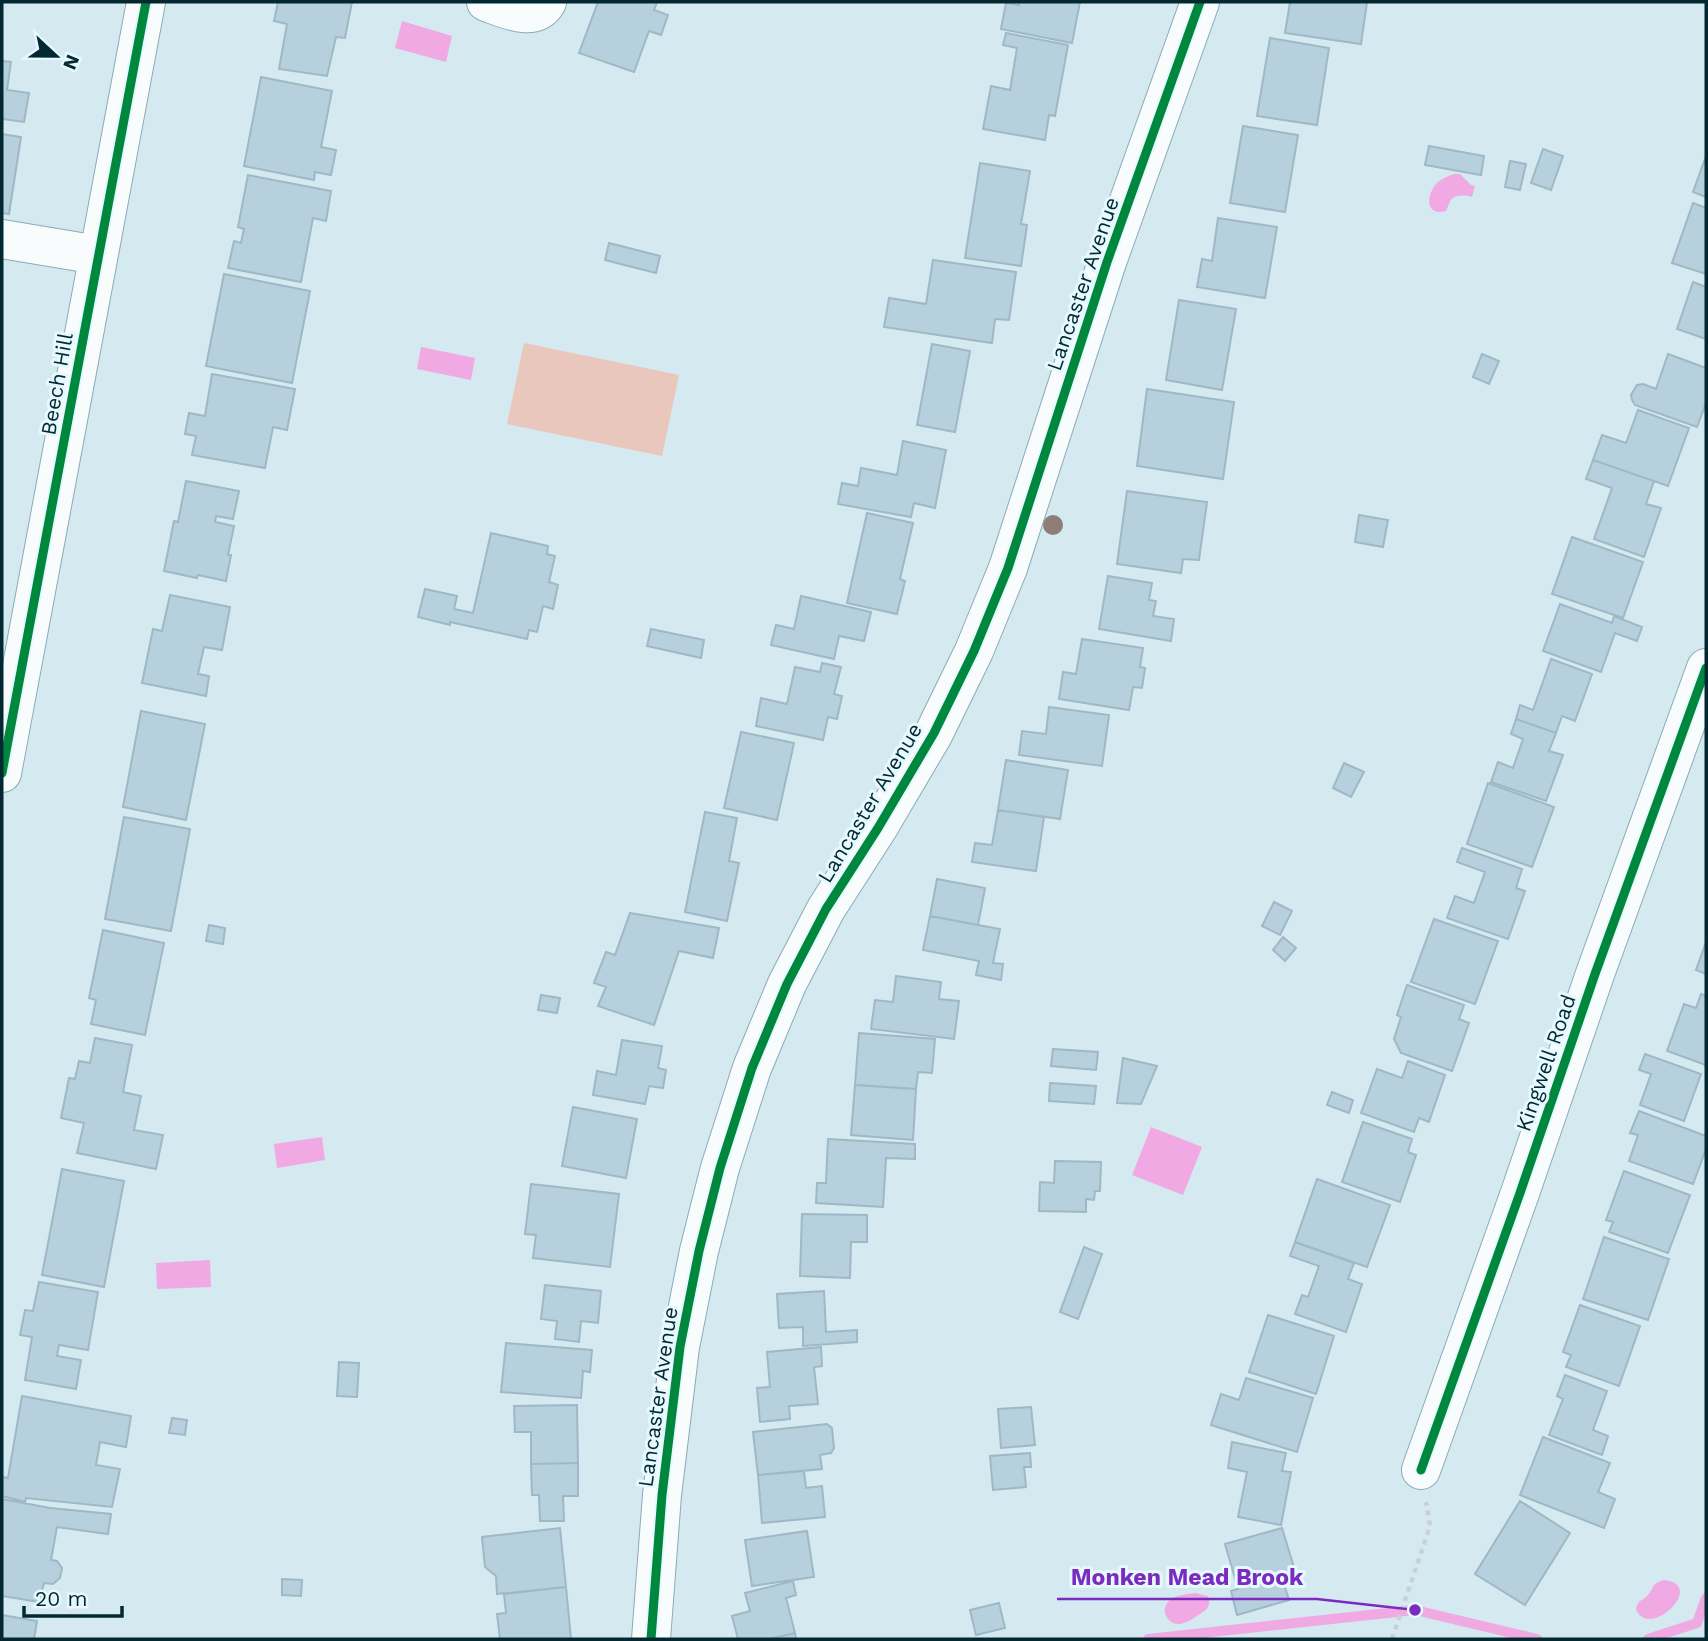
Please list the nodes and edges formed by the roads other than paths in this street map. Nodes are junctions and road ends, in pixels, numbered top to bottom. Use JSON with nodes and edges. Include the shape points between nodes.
{"nodes":[{"id":1,"x":146,"y":2,"type":"edge"},
{"id":2,"x":486,"y":2,"type":"edge"},
{"id":3,"x":547,"y":2,"type":"edge"},
{"id":4,"x":1199,"y":2,"type":"edge"},
{"id":5,"x":2,"y":239,"type":"edge"},
{"id":6,"x":98,"y":256,"type":"junction"},
{"id":7,"x":1706,"y":668,"type":"edge"},
{"id":8,"x":2,"y":773,"type":"edge"},
{"id":9,"x":1421,"y":1470,"type":"road end"},
{"id":10,"x":651,"y":1639,"type":"edge"}],
"edges":[{"from":1,"to":6,"type":"street","name":"Beech Hill"},
{"from":2,"to":3,"type":"street","via":[[523,15]]},
{"from":4,"to":10,"type":"street","name":"Lancaster Avenue","via":[[1107,262],[1008,568],[975,651],[934,733],[826,909],[787,984],[752,1068],[720,1168],[680,1347]]},
{"from":5,"to":6,"type":"street"},
{"from":6,"to":8,"type":"street","name":"Beech Hill"},
{"from":7,"to":9,"type":"street","name":"Kingwell Road"}]}
